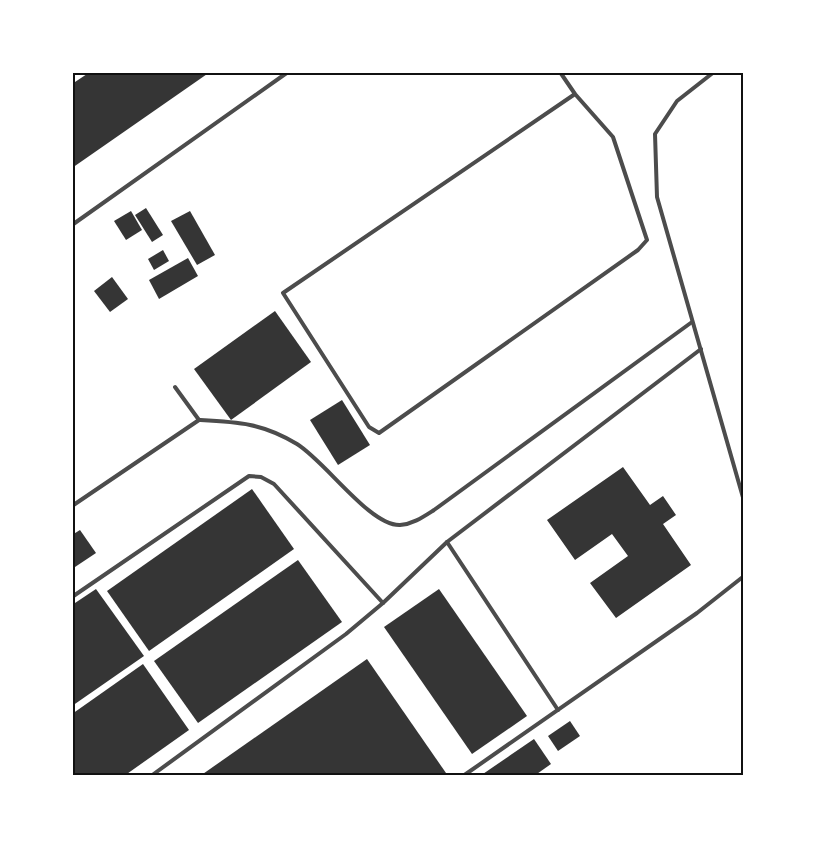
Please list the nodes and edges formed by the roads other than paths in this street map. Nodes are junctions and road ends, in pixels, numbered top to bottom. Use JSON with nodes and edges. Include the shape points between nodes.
{"nodes":[{"id":1,"x":288,"y":72,"type":"edge"},
{"id":2,"x":560,"y":72,"type":"edge"},
{"id":3,"x":714,"y":72,"type":"edge"},
{"id":4,"x":575,"y":94,"type":"junction"},
{"id":5,"x":72,"y":226,"type":"edge"},
{"id":6,"x":692,"y":322,"type":"junction"},
{"id":7,"x":701,"y":349,"type":"junction"},
{"id":8,"x":175,"y":387,"type":"dead end"},
{"id":9,"x":199,"y":420,"type":"junction"},
{"id":10,"x":744,"y":500,"type":"edge"},
{"id":11,"x":72,"y":506,"type":"edge"},
{"id":12,"x":447,"y":542,"type":"junction"},
{"id":13,"x":744,"y":576,"type":"edge"},
{"id":14,"x":72,"y":596,"type":"edge"},
{"id":15,"x":383,"y":603,"type":"junction"},
{"id":16,"x":558,"y":710,"type":"junction"},
{"id":17,"x":150,"y":776,"type":"edge"},
{"id":18,"x":463,"y":776,"type":"edge"}],
"edges":[{"from":1,"to":5,"type":"lane"},
{"from":2,"to":4,"type":"lane"},
{"from":3,"to":6,"type":"lane","via":[[677,101],[655,134],[657,197]]},
{"from":4,"to":4,"type":"lane","via":[[612,137],[647,240],[630,256],[379,432],[374,432],[282,293]]},
{"from":6,"to":7,"type":"lane"},
{"from":6,"to":9,"type":"lane","via":[[416,522],[387,523],[369,512],[318,460],[298,444],[273,432],[245,422]]},
{"from":7,"to":10,"type":"lane"},
{"from":7,"to":12,"type":"lane"},
{"from":8,"to":9,"type":"lane"},
{"from":9,"to":11,"type":"lane"},
{"from":12,"to":15,"type":"lane"},
{"from":12,"to":16,"type":"lane"},
{"from":13,"to":16,"type":"lane","via":[[697,613]]},
{"from":14,"to":15,"type":"lane","via":[[249,476],[274,484]]},
{"from":15,"to":17,"type":"lane","via":[[338,640]]},
{"from":16,"to":18,"type":"lane"}]}
